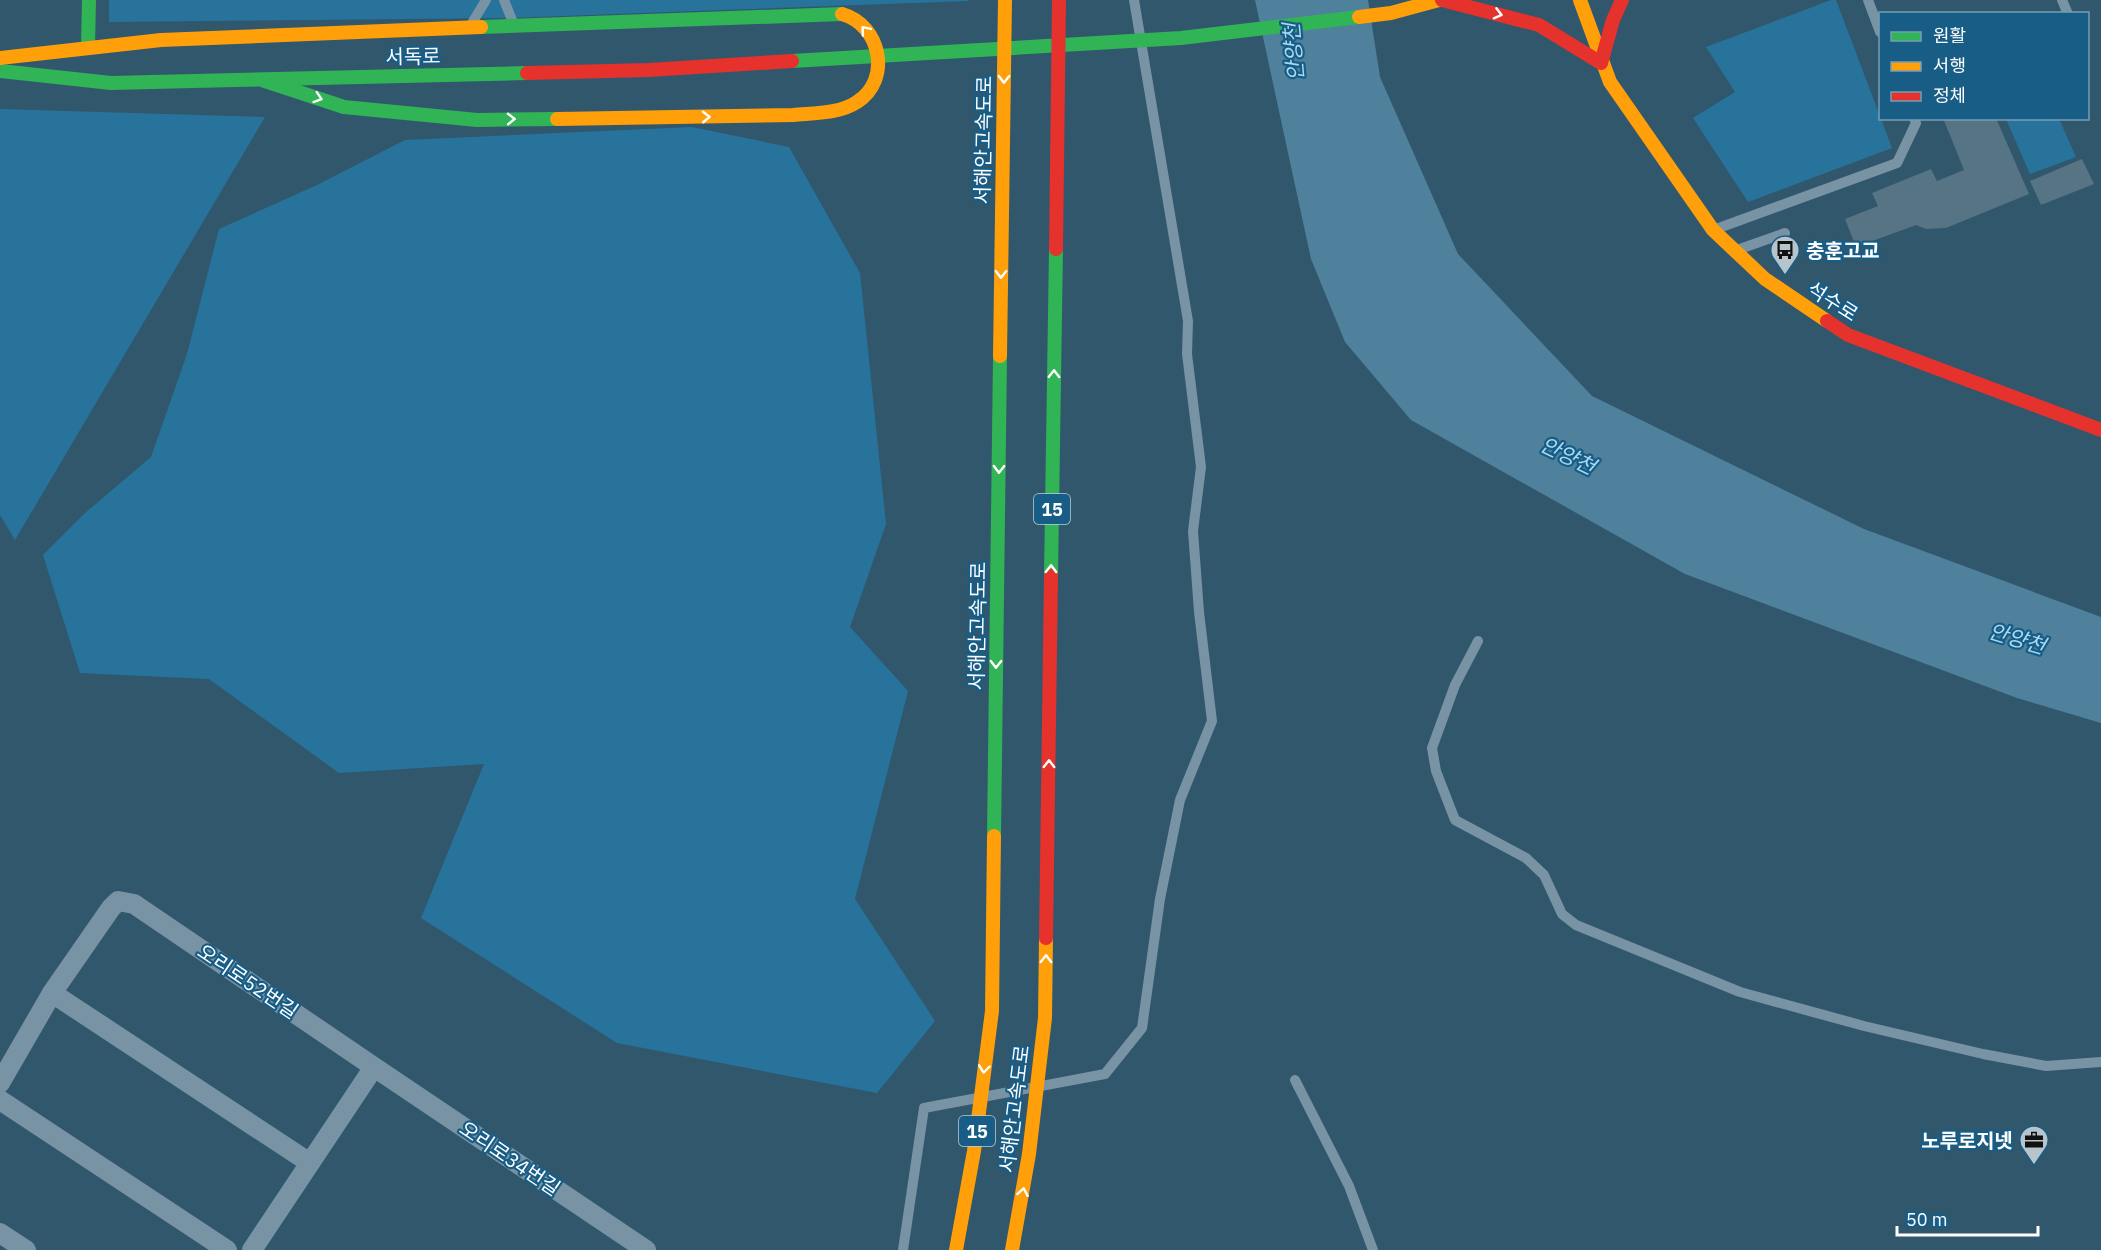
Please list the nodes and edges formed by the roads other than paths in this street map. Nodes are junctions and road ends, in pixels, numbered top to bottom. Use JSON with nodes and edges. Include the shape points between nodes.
{"nodes":[{"id":1,"x":89,"y":0,"type":"edge"},
{"id":2,"x":486,"y":0,"type":"edge"},
{"id":3,"x":504,"y":0,"type":"edge"},
{"id":4,"x":1005,"y":0,"type":"edge"},
{"id":5,"x":1059,"y":0,"type":"edge"},
{"id":6,"x":1134,"y":0,"type":"edge"},
{"id":7,"x":1440,"y":0,"type":"edge"},
{"id":8,"x":1581,"y":0,"type":"edge"},
{"id":9,"x":1622,"y":0,"type":"edge"},
{"id":10,"x":1868,"y":0,"type":"edge"},
{"id":11,"x":514,"y":26,"type":"junction"},
{"id":12,"x":469,"y":27,"type":"junction"},
{"id":13,"x":1879,"y":27,"type":"edge"},
{"id":14,"x":88,"y":46,"type":"junction"},
{"id":15,"x":0,"y":58,"type":"edge"},
{"id":16,"x":1601,"y":63,"type":"junction"},
{"id":17,"x":0,"y":71,"type":"edge"},
{"id":18,"x":262,"y":80,"type":"junction"},
{"id":19,"x":1915,"y":120,"type":"edge"},
{"id":20,"x":1713,"y":230,"type":"junction"},
{"id":21,"x":1785,"y":233,"type":"dead end"},
{"id":22,"x":1734,"y":252,"type":"junction"},
{"id":23,"x":2101,"y":430,"type":"edge"},
{"id":24,"x":1478,"y":640,"type":"dead end"},
{"id":25,"x":52,"y":993,"type":"junction"},
{"id":26,"x":2101,"y":1062,"type":"edge"},
{"id":27,"x":374,"y":1067,"type":"junction"},
{"id":28,"x":1295,"y":1080,"type":"dead end"},
{"id":29,"x":0,"y":1083,"type":"edge"},
{"id":30,"x":0,"y":1100,"type":"edge"},
{"id":31,"x":310,"y":1162,"type":"junction"},
{"id":32,"x":0,"y":1233,"type":"edge"},
{"id":33,"x":26,"y":1250,"type":"edge"},
{"id":34,"x":227,"y":1250,"type":"edge"},
{"id":35,"x":252,"y":1250,"type":"edge"},
{"id":36,"x":646,"y":1250,"type":"edge"},
{"id":37,"x":903,"y":1250,"type":"edge"},
{"id":38,"x":957,"y":1250,"type":"edge"},
{"id":39,"x":1012,"y":1250,"type":"edge"},
{"id":40,"x":1373,"y":1250,"type":"edge"}],
"edges":[{"from":1,"to":14,"type":"main road"},
{"from":2,"to":12,"type":"lane"},
{"from":3,"to":11,"type":"lane"},
{"from":4,"to":38,"type":"main road","name":"서해안고속도로","number":"15","one_way":true,"via":[[992,1011]]},
{"from":39,"to":5,"type":"main road","name":"서해안고속도로","number":"15","one_way":true,"via":[[1029,1154],[1045,1018]]},
{"from":6,"to":37,"type":"lane","via":[[1188,321],[1187,354],[1201,467],[1193,531],[1212,721],[1180,800],[1160,899],[1142,1028],[1106,1074],[924,1108]]},
{"from":7,"to":16,"type":"main road","one_way":true,"via":[[1539,25]]},
{"from":7,"to":18,"type":"main road","name":"서독로","via":[[1391,13],[1181,38],[650,70]]},
{"from":8,"to":16,"type":"main road","name":"석수로"},
{"from":9,"to":16,"type":"main road","via":[[1612,20]]},
{"from":10,"to":13,"type":"lane"},
{"from":11,"to":12,"type":"main road"},
{"from":18,"to":11,"type":"main road","one_way":true,"via":[[344,106],[477,120],[833,112],[872,89],[879,73],[870,35],[855,19],[838,13]]},
{"from":12,"to":14,"type":"main road"},
{"from":14,"to":15,"type":"main road"},
{"from":16,"to":20,"type":"main road","name":"석수로","via":[[1642,130]]},
{"from":17,"to":18,"type":"main road","name":"서독로","via":[[111,83]]},
{"from":19,"to":20,"type":"lane","via":[[1897,163]]},
{"from":20,"to":22,"type":"main road","name":"석수로"},
{"from":21,"to":22,"type":"lane"},
{"from":22,"to":23,"type":"main road","name":"석수로","via":[[1794,300],[1848,335]]},
{"from":24,"to":26,"type":"lane","via":[[1455,685],[1432,748],[1436,771],[1455,820],[1526,858],[1544,875],[1562,914],[1576,925],[1740,992],[1864,1026],[2046,1066]]},
{"from":25,"to":27,"type":"street","name":"오리로52번길","via":[[111,908],[118,901],[134,904]]},
{"from":25,"to":29,"type":"street","name":"오리로52번길"},
{"from":25,"to":31,"type":"street"},
{"from":27,"to":31,"type":"street"},
{"from":27,"to":36,"type":"street","name":"오리로34번길"},
{"from":28,"to":40,"type":"lane","via":[[1349,1186]]},
{"from":30,"to":34,"type":"street"},
{"from":31,"to":35,"type":"street"},
{"from":32,"to":33,"type":"street"}]}
